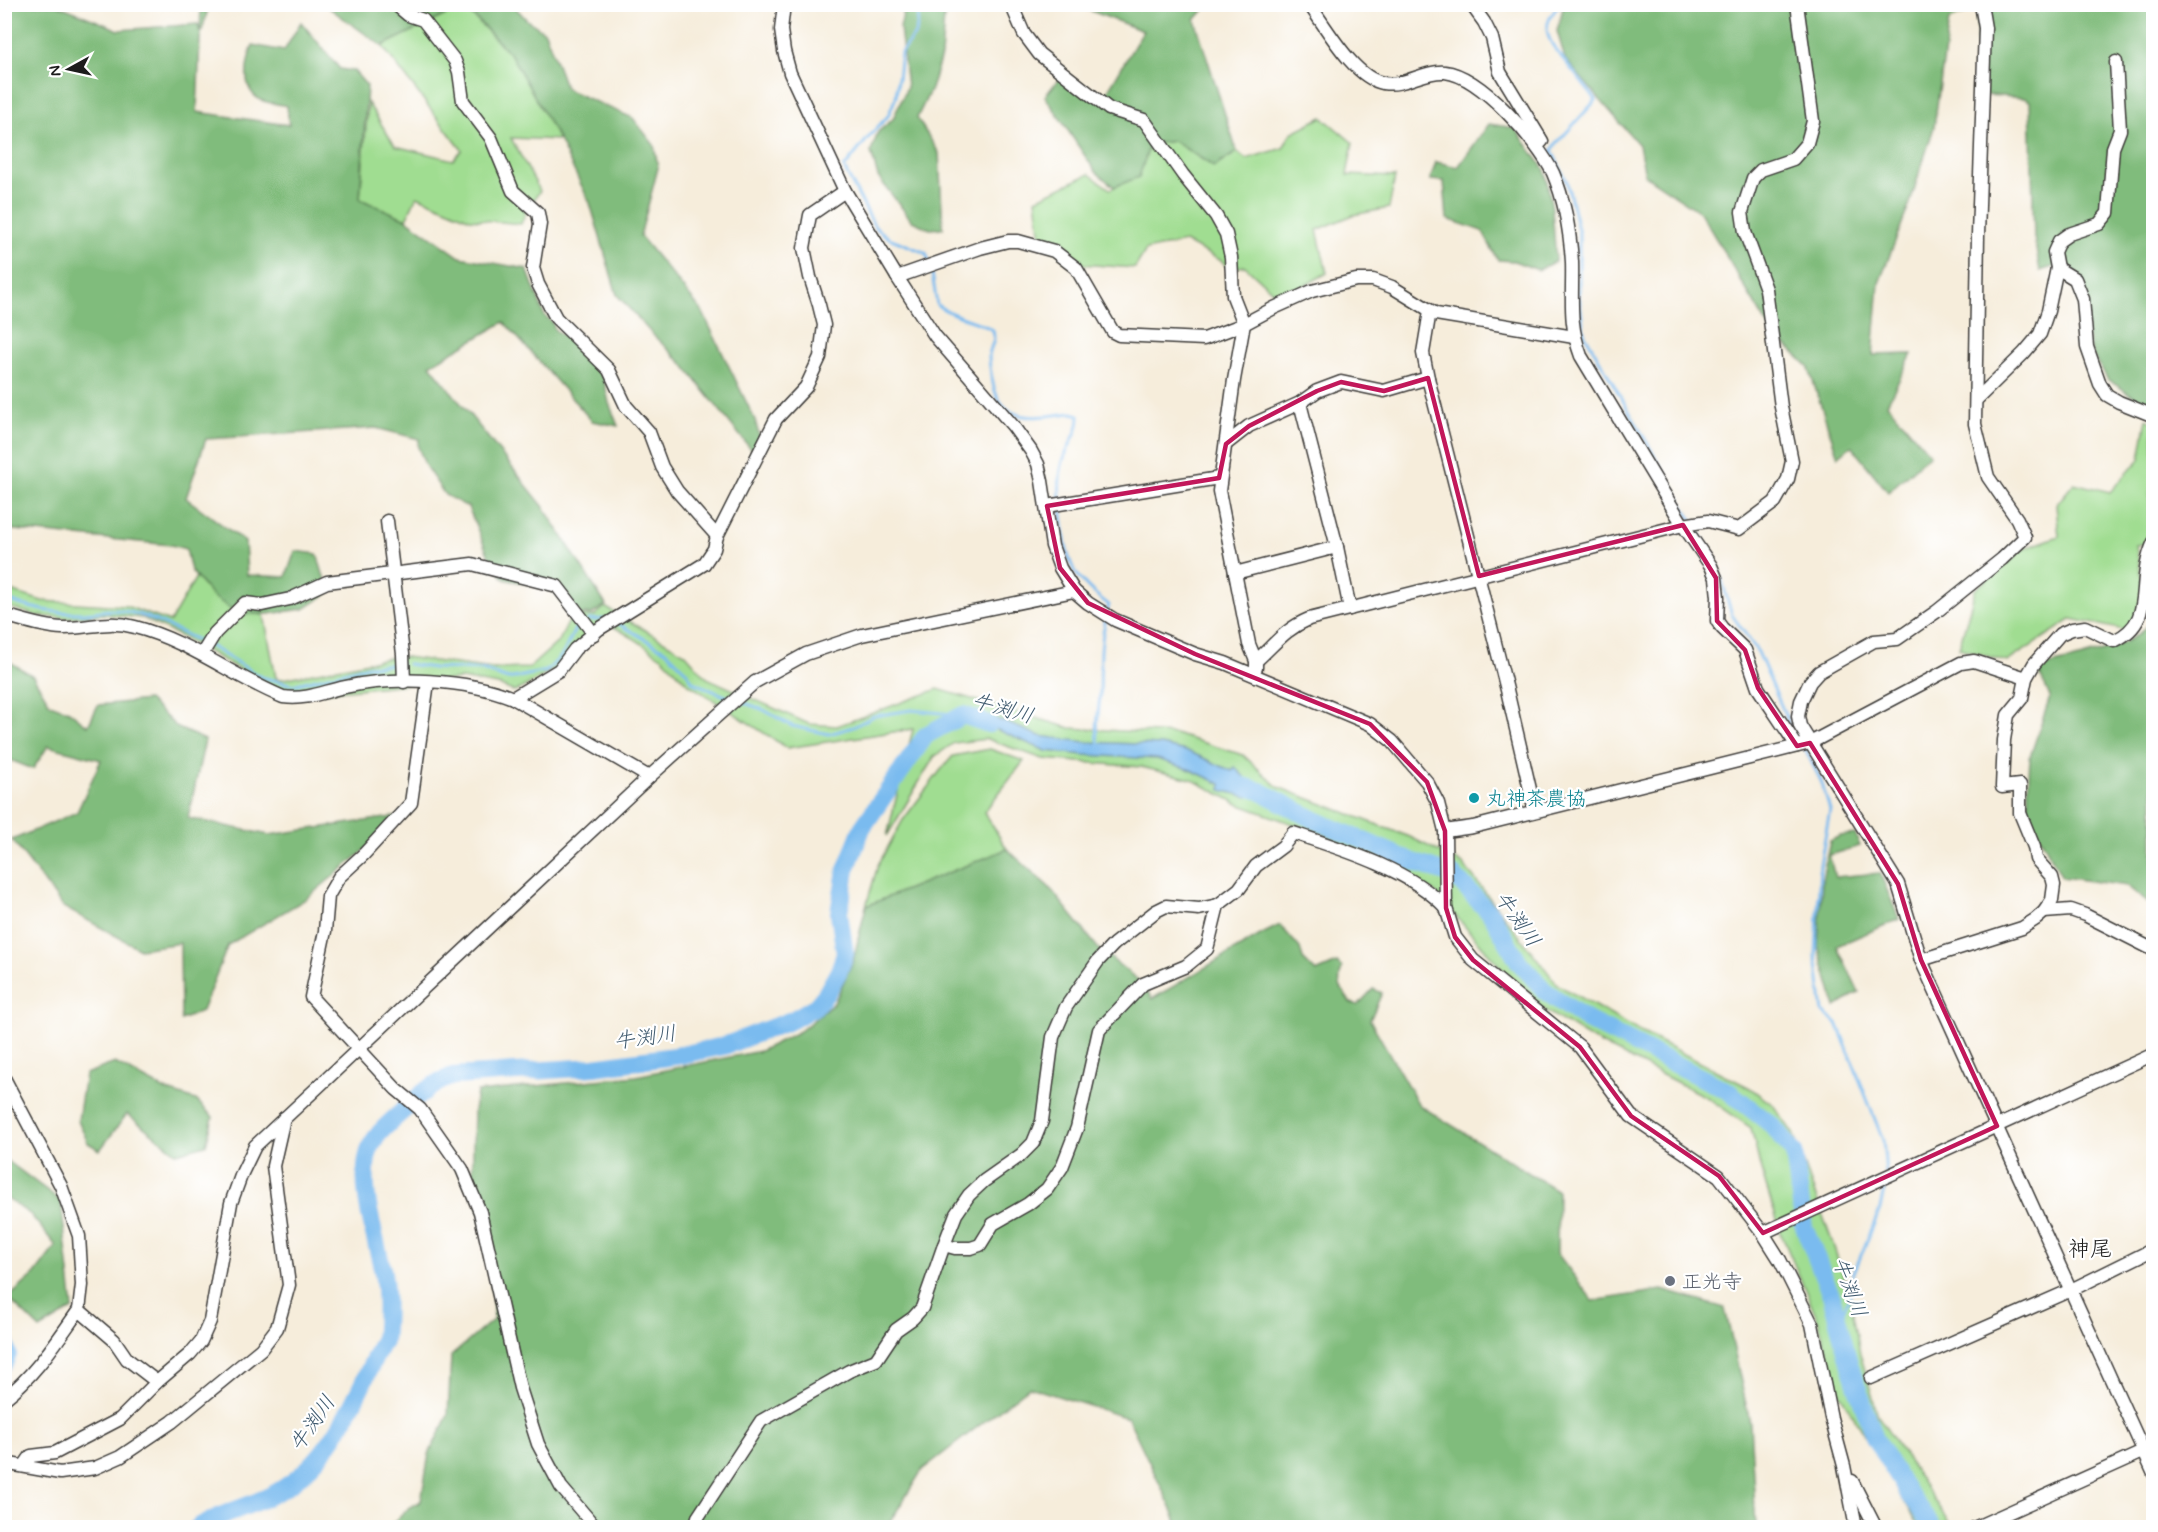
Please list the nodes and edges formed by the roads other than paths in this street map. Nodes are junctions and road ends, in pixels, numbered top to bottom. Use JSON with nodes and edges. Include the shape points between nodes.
{"nodes":[{"id":1,"x":395,"y":4,"type":"edge"},
{"id":2,"x":784,"y":4,"type":"edge"},
{"id":3,"x":1011,"y":4,"type":"edge"},
{"id":4,"x":1309,"y":4,"type":"edge"},
{"id":5,"x":1471,"y":4,"type":"edge"},
{"id":6,"x":1797,"y":4,"type":"edge"},
{"id":7,"x":1981,"y":4,"type":"edge"},
{"id":8,"x":2116,"y":63,"type":"dead end"},
{"id":9,"x":1537,"y":146,"type":"junction"},
{"id":10,"x":845,"y":191,"type":"junction"},
{"id":11,"x":2056,"y":268,"type":"junction"},
{"id":12,"x":897,"y":277,"type":"junction"},
{"id":13,"x":1430,"y":311,"type":"junction"},
{"id":14,"x":1244,"y":324,"type":"junction"},
{"id":15,"x":1574,"y":337,"type":"junction"},
{"id":16,"x":1428,"y":378,"type":"junction"},
{"id":17,"x":1976,"y":400,"type":"junction"},
{"id":18,"x":1300,"y":403,"type":"junction"},
{"id":19,"x":2154,"y":416,"type":"edge"},
{"id":20,"x":1226,"y":444,"type":"junction"},
{"id":21,"x":1219,"y":478,"type":"junction"},
{"id":22,"x":1047,"y":506,"type":"junction"},
{"id":23,"x":387,"y":521,"type":"dead end"},
{"id":24,"x":1683,"y":525,"type":"junction"},
{"id":25,"x":717,"y":536,"type":"junction"},
{"id":26,"x":2154,"y":543,"type":"edge"},
{"id":27,"x":1337,"y":547,"type":"junction"},
{"id":28,"x":1235,"y":573,"type":"junction"},
{"id":29,"x":393,"y":574,"type":"junction"},
{"id":30,"x":1479,"y":576,"type":"junction"},
{"id":31,"x":1074,"y":591,"type":"junction"},
{"id":32,"x":1350,"y":609,"type":"junction"},
{"id":33,"x":4,"y":615,"type":"edge"},
{"id":34,"x":594,"y":634,"type":"junction"},
{"id":35,"x":202,"y":654,"type":"junction"},
{"id":36,"x":1256,"y":661,"type":"junction"},
{"id":37,"x":1255,"y":676,"type":"junction"},
{"id":38,"x":2026,"y":678,"type":"junction"},
{"id":39,"x":404,"y":682,"type":"junction"},
{"id":40,"x":428,"y":682,"type":"junction"},
{"id":41,"x":513,"y":698,"type":"junction"},
{"id":42,"x":1810,"y":743,"type":"junction"},
{"id":43,"x":1797,"y":746,"type":"junction"},
{"id":44,"x":649,"y":777,"type":"junction"},
{"id":45,"x":1535,"y":810,"type":"junction"},
{"id":46,"x":1445,"y":831,"type":"junction"},
{"id":47,"x":1218,"y":905,"type":"junction"},
{"id":48,"x":1446,"y":908,"type":"junction"},
{"id":49,"x":2044,"y":912,"type":"junction"},
{"id":50,"x":2154,"y":950,"type":"edge"},
{"id":51,"x":1921,"y":960,"type":"junction"},
{"id":52,"x":358,"y":1049,"type":"junction"},
{"id":53,"x":2154,"y":1054,"type":"edge"},
{"id":54,"x":4,"y":1078,"type":"edge"},
{"id":55,"x":284,"y":1117,"type":"junction"},
{"id":56,"x":1997,"y":1126,"type":"junction"},
{"id":57,"x":1763,"y":1233,"type":"junction"},
{"id":58,"x":944,"y":1245,"type":"junction"},
{"id":59,"x":2154,"y":1249,"type":"edge"},
{"id":60,"x":2070,"y":1290,"type":"junction"},
{"id":61,"x":79,"y":1310,"type":"junction"},
{"id":62,"x":1871,"y":1378,"type":"dead end"},
{"id":63,"x":157,"y":1382,"type":"junction"},
{"id":64,"x":4,"y":1399,"type":"edge"},
{"id":65,"x":2149,"y":1449,"type":"edge"},
{"id":66,"x":4,"y":1463,"type":"edge"},
{"id":67,"x":24,"y":1466,"type":"junction"},
{"id":68,"x":1844,"y":1466,"type":"junction"},
{"id":69,"x":2154,"y":1474,"type":"edge"},
{"id":70,"x":596,"y":1527,"type":"edge"},
{"id":71,"x":695,"y":1527,"type":"edge"},
{"id":72,"x":1856,"y":1527,"type":"edge"},
{"id":73,"x":1876,"y":1527,"type":"edge"},
{"id":74,"x":1974,"y":1527,"type":"edge"}],
"edges":[{"from":1,"to":25,"type":"street","via":[[408,15],[423,20],[455,61],[463,101],[491,138],[513,191],[538,213],[533,268],[556,318],[609,370],[626,406],[649,432],[662,467],[677,491]]},
{"from":2,"to":10,"type":"street","via":[[781,30],[790,73]]},
{"from":3,"to":14,"type":"street","via":[[1024,34],[1039,54],[1109,109],[1144,120],[1216,216],[1226,234],[1233,296]]},
{"from":4,"to":9,"type":"street","via":[[1350,61],[1372,78],[1394,83],[1446,72],[1470,82],[1506,111]]},
{"from":5,"to":9,"type":"street","via":[[1492,38],[1500,72],[1542,141]]},
{"from":6,"to":24,"type":"street","via":[[1813,121],[1807,143],[1793,159],[1761,170],[1753,178],[1742,212],[1745,232],[1766,289],[1791,461],[1788,479],[1775,502],[1739,529],[1708,521]]},
{"from":7,"to":17,"type":"street","via":[[1985,28]]},
{"from":8,"to":11,"type":"street","via":[[2120,130],[2112,148],[2108,213],[2099,224],[2059,241],[2054,252]]},
{"from":9,"to":15,"type":"street","via":[[1562,197],[1569,231]]},
{"from":10,"to":12,"type":"street"},
{"from":10,"to":25,"type":"street","via":[[810,215],[804,248],[824,325],[820,357],[806,387],[776,419]]},
{"from":11,"to":17,"type":"street","via":[[2040,334]]},
{"from":11,"to":19,"type":"street","via":[[2075,279],[2084,299],[2087,346],[2107,395]]},
{"from":12,"to":14,"type":"street","via":[[980,248],[1018,241],[1054,251],[1077,268],[1113,332],[1119,335],[1204,339]]},
{"from":12,"to":22,"type":"street","via":[[935,336],[1031,451],[1038,464]]},
{"from":13,"to":14,"type":"street","via":[[1392,287],[1373,280],[1356,280],[1312,291]]},
{"from":13,"to":15,"type":"street"},
{"from":13,"to":16,"type":"street","via":[[1423,353]]},
{"from":14,"to":20,"type":"street"},
{"from":15,"to":24,"type":"street","via":[[1594,380]]},
{"from":16,"to":18,"type":"street","via":[[1384,391],[1341,382]]},
{"from":16,"to":30,"type":"street"},
{"from":17,"to":42,"type":"street","via":[[1977,438],[1988,477],[2025,537],[1936,612],[1897,639],[1874,641],[1819,672],[1801,700],[1798,716]]},
{"from":18,"to":20,"type":"street","via":[[1249,426]]},
{"from":18,"to":27,"type":"street"},
{"from":20,"to":21,"type":"street"},
{"from":21,"to":22,"type":"street"},
{"from":21,"to":28,"type":"street"},
{"from":22,"to":31,"type":"street","via":[[1052,546]]},
{"from":23,"to":29,"type":"street"},
{"from":24,"to":30,"type":"street"},
{"from":24,"to":43,"type":"street","via":[[1716,578],[1717,621],[1745,650],[1758,687]]},
{"from":25,"to":34,"type":"street","via":[[704,564]]},
{"from":26,"to":38,"type":"street","via":[[2147,565],[2148,610],[2142,625],[2129,636],[2114,641],[2085,627],[2060,634]]},
{"from":27,"to":28,"type":"street"},
{"from":27,"to":32,"type":"street"},
{"from":28,"to":36,"type":"street"},
{"from":29,"to":34,"type":"street","via":[[472,564],[557,586]]},
{"from":29,"to":35,"type":"street","via":[[327,582],[290,599],[262,605],[245,603],[215,633]]},
{"from":29,"to":39,"type":"street"},
{"from":30,"to":32,"type":"street"},
{"from":30,"to":45,"type":"street"},
{"from":31,"to":37,"type":"street","via":[[1116,620]]},
{"from":31,"to":44,"type":"street","via":[[862,635],[806,654],[754,682]]},
{"from":32,"to":36,"type":"street","via":[[1295,624]]},
{"from":33,"to":35,"type":"street","via":[[63,628],[122,623],[162,634]]},
{"from":34,"to":41,"type":"street","via":[[575,649],[560,670]]},
{"from":35,"to":39,"type":"street","via":[[283,697],[305,698],[346,687]]},
{"from":36,"to":37,"type":"street"},
{"from":37,"to":46,"type":"street","via":[[1370,724],[1392,741],[1427,782],[1438,803]]},
{"from":38,"to":42,"type":"street","via":[[1974,662],[1961,663]]},
{"from":38,"to":49,"type":"street","via":[[2022,698],[2008,715],[2002,786],[2019,785],[2020,813],[2036,859],[2052,877],[2052,900]]},
{"from":39,"to":40,"type":"street"},
{"from":40,"to":41,"type":"street","via":[[477,686]]},
{"from":40,"to":52,"type":"street","via":[[411,803],[339,877],[328,896],[311,997]]},
{"from":41,"to":44,"type":"street"},
{"from":42,"to":43,"type":"street"},
{"from":42,"to":51,"type":"street","via":[[1898,884]]},
{"from":43,"to":45,"type":"street"},
{"from":44,"to":52,"type":"street"},
{"from":45,"to":46,"type":"street"},
{"from":46,"to":48,"type":"street"},
{"from":47,"to":48,"type":"street","via":[[1239,889],[1256,866],[1283,846],[1293,833],[1405,877],[1425,888]]},
{"from":47,"to":58,"type":"street","via":[[1199,909],[1166,906],[1098,960],[1066,1007],[1053,1037],[1042,1121],[1033,1143],[969,1195],[956,1214]]},
{"from":47,"to":58,"type":"street","via":[[1207,949],[1186,966],[1143,984],[1099,1030],[1077,1128],[1062,1167],[1047,1189],[993,1224],[980,1245]]},
{"from":48,"to":57,"type":"street","via":[[1455,938],[1473,960],[1580,1047],[1631,1116],[1719,1176]]},
{"from":49,"to":50,"type":"street","via":[[2071,910]]},
{"from":49,"to":51,"type":"street","via":[[2022,928]]},
{"from":51,"to":56,"type":"street"},
{"from":52,"to":55,"type":"street"},
{"from":52,"to":70,"type":"street","via":[[420,1109],[462,1169],[480,1212],[520,1388],[538,1444],[561,1487]]},
{"from":53,"to":56,"type":"street"},
{"from":54,"to":61,"type":"street","via":[[61,1186],[78,1236],[82,1285]]},
{"from":55,"to":63,"type":"street","via":[[255,1146],[242,1173],[231,1203],[210,1322],[201,1341]]},
{"from":55,"to":67,"type":"street","via":[[273,1166],[289,1285],[277,1328],[267,1342],[172,1422],[120,1457],[77,1472]]},
{"from":56,"to":57,"type":"street"},
{"from":56,"to":60,"type":"street"},
{"from":57,"to":68,"type":"street","via":[[1809,1317]]},
{"from":58,"to":71,"type":"street","via":[[922,1308],[896,1330],[876,1360],[761,1421]]},
{"from":59,"to":60,"type":"street"},
{"from":60,"to":62,"type":"street"},
{"from":60,"to":65,"type":"street"},
{"from":61,"to":63,"type":"street"},
{"from":61,"to":64,"type":"street","via":[[43,1362]]},
{"from":63,"to":67,"type":"street","via":[[120,1419],[55,1453],[31,1456]]},
{"from":65,"to":69,"type":"street"},
{"from":65,"to":74,"type":"street"},
{"from":66,"to":67,"type":"street"},
{"from":68,"to":72,"type":"street"},
{"from":68,"to":73,"type":"street"}]}
